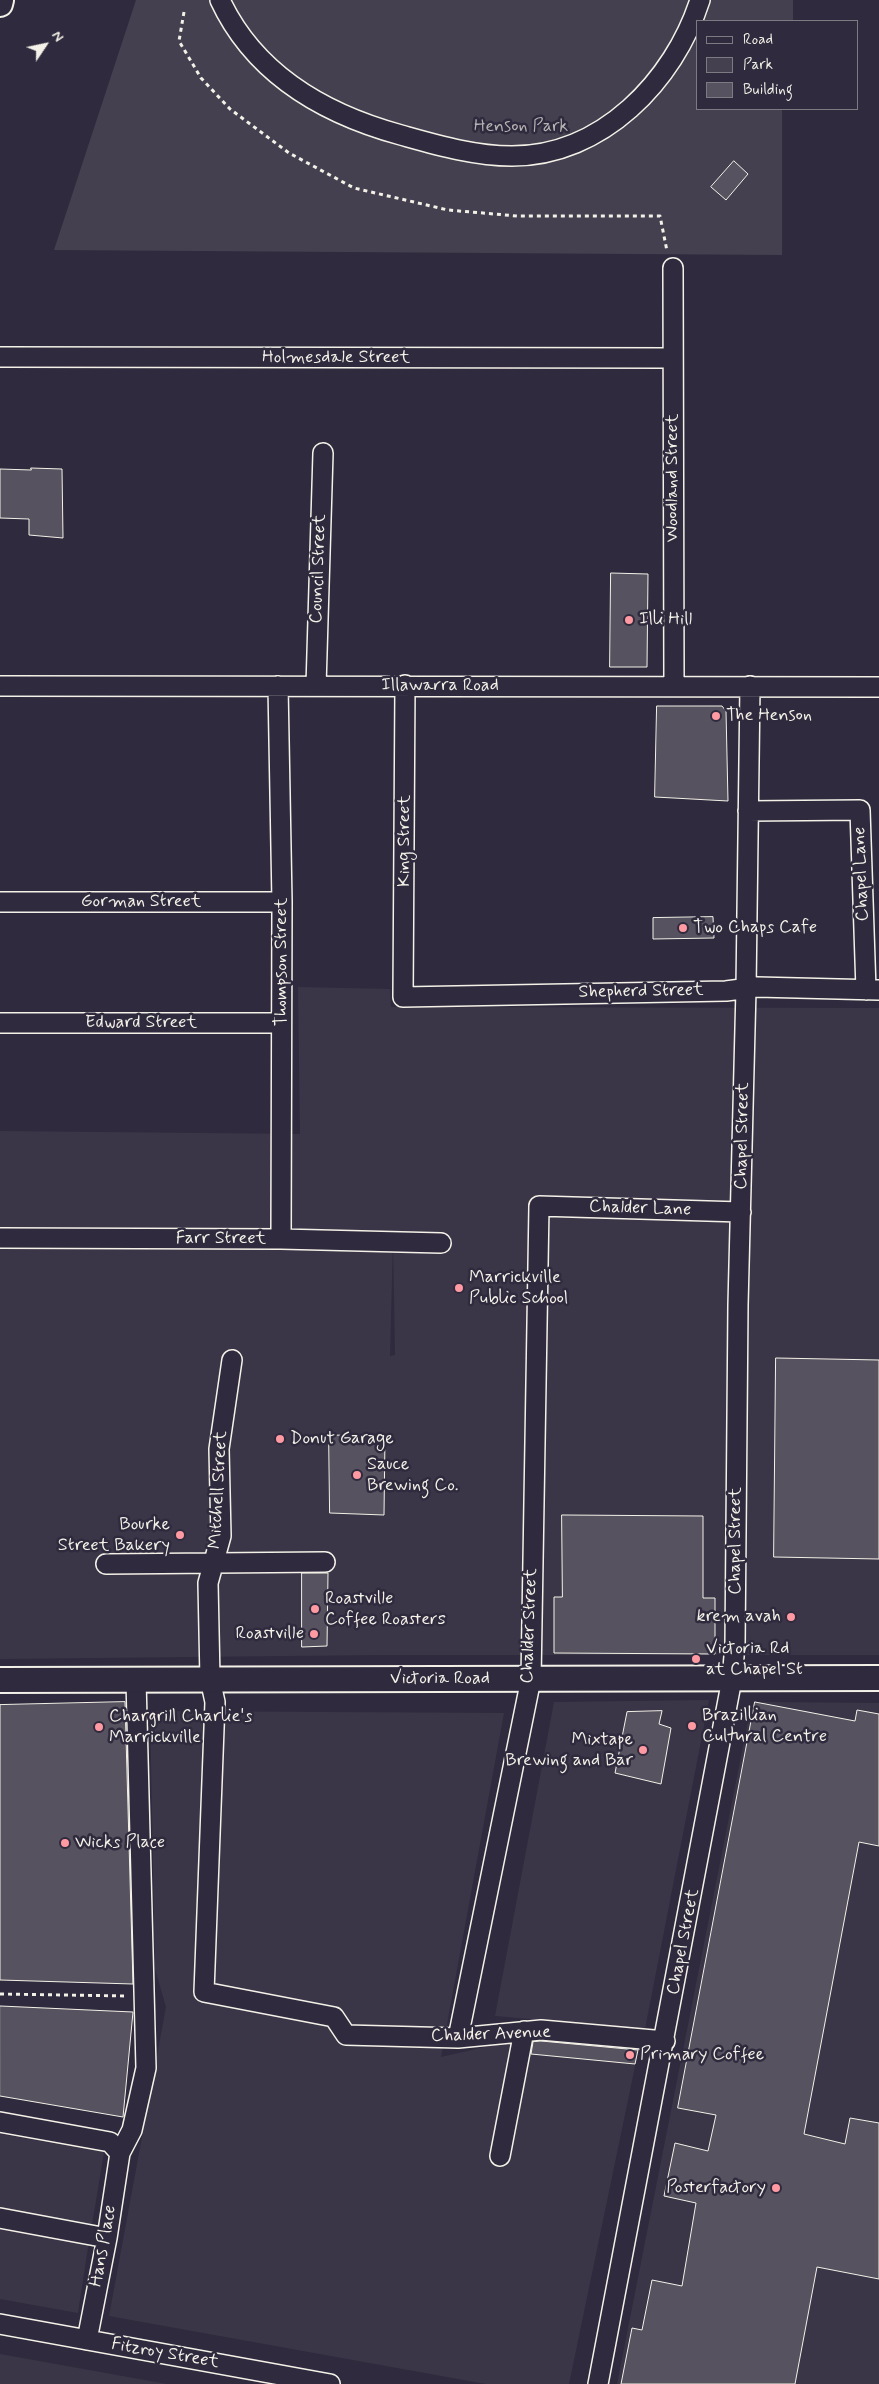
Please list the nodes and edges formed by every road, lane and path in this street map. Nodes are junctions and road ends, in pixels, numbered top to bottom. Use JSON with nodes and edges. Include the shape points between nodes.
{"nodes":[{"id":1,"x":1,"y":0,"type":"edge"},
{"id":2,"x":220,"y":0,"type":"edge"},
{"id":3,"x":700,"y":0,"type":"edge"},
{"id":4,"x":0,"y":4,"type":"edge"},
{"id":5,"x":184,"y":12,"type":"dead end"},
{"id":6,"x":665,"y":238,"type":"dead end"},
{"id":7,"x":673,"y":268,"type":"dead end"},
{"id":8,"x":0,"y":357,"type":"edge"},
{"id":9,"x":673,"y":358,"type":"junction"},
{"id":10,"x":323,"y":452,"type":"dead end"},
{"id":11,"x":405,"y":685,"type":"junction"},
{"id":12,"x":0,"y":686,"type":"edge"},
{"id":13,"x":278,"y":686,"type":"junction"},
{"id":14,"x":316,"y":686,"type":"junction"},
{"id":15,"x":750,"y":686,"type":"junction"},
{"id":16,"x":674,"y":687,"type":"junction"},
{"id":17,"x":879,"y":687,"type":"edge"},
{"id":18,"x":748,"y":811,"type":"junction"},
{"id":19,"x":0,"y":902,"type":"edge"},
{"id":20,"x":282,"y":902,"type":"junction"},
{"id":21,"x":746,"y":989,"type":"junction"},
{"id":22,"x":872,"y":990,"type":"edge"},
{"id":23,"x":403,"y":996,"type":"joint"},
{"id":24,"x":0,"y":1023,"type":"edge"},
{"id":25,"x":281,"y":1023,"type":"junction"},
{"id":26,"x":539,"y":1206,"type":"joint"},
{"id":27,"x":741,"y":1212,"type":"junction"},
{"id":28,"x":0,"y":1238,"type":"edge"},
{"id":29,"x":281,"y":1239,"type":"junction"},
{"id":30,"x":441,"y":1243,"type":"dead end"},
{"id":31,"x":232,"y":1360,"type":"dead end"},
{"id":32,"x":326,"y":1562,"type":"dead end"},
{"id":33,"x":106,"y":1564,"type":"dead end"},
{"id":34,"x":214,"y":1564,"type":"junction"},
{"id":35,"x":879,"y":1678,"type":"edge"},
{"id":36,"x":530,"y":1679,"type":"junction"},
{"id":37,"x":732,"y":1679,"type":"junction"},
{"id":38,"x":0,"y":1680,"type":"edge"},
{"id":39,"x":136,"y":1680,"type":"junction"},
{"id":40,"x":210,"y":1680,"type":"junction"},
{"id":41,"x":0,"y":1994,"type":"edge"},
{"id":42,"x":143,"y":1996,"type":"junction"},
{"id":43,"x":524,"y":2031,"type":"junction"},
{"id":44,"x":346,"y":2035,"type":"joint"},
{"id":45,"x":458,"y":2038,"type":"junction"},
{"id":46,"x":665,"y":2041,"type":"junction"},
{"id":47,"x":0,"y":2122,"type":"edge"},
{"id":48,"x":120,"y":2153,"type":"junction"},
{"id":49,"x":500,"y":2156,"type":"dead end"},
{"id":50,"x":0,"y":2218,"type":"edge"},
{"id":51,"x":107,"y":2238,"type":"junction"},
{"id":52,"x":0,"y":2324,"type":"edge"},
{"id":53,"x":87,"y":2340,"type":"junction"},
{"id":54,"x":261,"y":2378,"type":"edge"},
{"id":55,"x":330,"y":2384,"type":"edge"},
{"id":56,"x":598,"y":2384,"type":"edge"}],
"edges":[{"from":1,"to":4,"type":"main road"},
{"from":2,"to":3,"type":"street","via":[[231,24],[254,53],[316,102],[351,119],[433,144],[513,156],[541,154],[573,144],[602,130],[630,110],[671,62]]},
{"from":5,"to":6,"type":"path","via":[[179,41],[201,78],[230,109],[289,153],[354,188],[448,210],[507,215],[660,216]]},
{"from":7,"to":9,"type":"street","name":"Woodland Street"},
{"from":8,"to":9,"type":"street","name":"Holmesdale Street"},
{"from":9,"to":16,"type":"street","name":"Woodland Street"},
{"from":10,"to":14,"type":"street","name":"Council Street"},
{"from":11,"to":14,"type":"street","name":"Illawarra Road"},
{"from":11,"to":16,"type":"street","name":"Illawarra Road"},
{"from":11,"to":23,"type":"street","name":"King Street"},
{"from":12,"to":13,"type":"street","name":"Illawarra Road"},
{"from":13,"to":14,"type":"street","name":"Illawarra Road"},
{"from":13,"to":20,"type":"street","name":"Thompson Street"},
{"from":15,"to":16,"type":"street","name":"Illawarra Road"},
{"from":15,"to":17,"type":"street","name":"Illawarra Road"},
{"from":15,"to":18,"type":"street","name":"Chapel Street"},
{"from":18,"to":21,"type":"street","name":"Chapel Street"},
{"from":18,"to":22,"type":"street","name":"Chapel Lane","via":[[860,810]]},
{"from":19,"to":20,"type":"street","name":"Gorman Street"},
{"from":20,"to":25,"type":"street","name":"Thompson Street"},
{"from":21,"to":22,"type":"street","name":"Shepherd Street"},
{"from":21,"to":23,"type":"street","name":"Shepherd Street"},
{"from":21,"to":27,"type":"street","name":"Chapel Street"},
{"from":24,"to":25,"type":"street","name":"Edward Street"},
{"from":25,"to":29,"type":"street","name":"Thompson Street"},
{"from":26,"to":27,"type":"street","name":"Chalder Lane"},
{"from":26,"to":36,"type":"street","name":"Chalder Street"},
{"from":27,"to":37,"type":"street","name":"Chapel Street"},
{"from":28,"to":29,"type":"street","name":"Farr Street"},
{"from":29,"to":30,"type":"street","name":"Farr Street"},
{"from":31,"to":34,"type":"street","name":"Mitchell Street","via":[[219,1449],[221,1536]]},
{"from":32,"to":34,"type":"street"},
{"from":33,"to":34,"type":"street"},
{"from":34,"to":40,"type":"street","name":"Mitchell Street","via":[[208,1583]]},
{"from":35,"to":37,"type":"main road","name":"Victoria Road"},
{"from":36,"to":37,"type":"main road","name":"Victoria Road"},
{"from":36,"to":40,"type":"main road","name":"Victoria Road"},
{"from":36,"to":45,"type":"street","name":"Chalder Street"},
{"from":37,"to":46,"type":"street","name":"Chapel Street"},
{"from":38,"to":39,"type":"main road","name":"Victoria Road"},
{"from":39,"to":40,"type":"main road","name":"Victoria Road"},
{"from":39,"to":42,"type":"street","name":"Hans Place"},
{"from":40,"to":44,"type":"street","name":"Mitchell Street","via":[[215,1702],[204,1992],[334,2017]]},
{"from":41,"to":42,"type":"path"},
{"from":42,"to":48,"type":"street","name":"Hans Place","via":[[146,2068],[132,2130]]},
{"from":43,"to":45,"type":"street","name":"Chalder Avenue"},
{"from":43,"to":46,"type":"street","name":"Chalder Avenue"},
{"from":43,"to":49,"type":"street"},
{"from":44,"to":45,"type":"street","name":"Chalder Avenue"},
{"from":46,"to":56,"type":"street","name":"Chapel Street"},
{"from":47,"to":48,"type":"street","via":[[110,2142]]},
{"from":48,"to":51,"type":"street","name":"Hans Place"},
{"from":50,"to":51,"type":"street"},
{"from":51,"to":53,"type":"street","name":"Hans Place"},
{"from":52,"to":53,"type":"street","name":"Fitzroy Street"},
{"from":53,"to":54,"type":"street","name":"Fitzroy Street"},
{"from":54,"to":55,"type":"street","name":"Fitzroy Street"}]}
